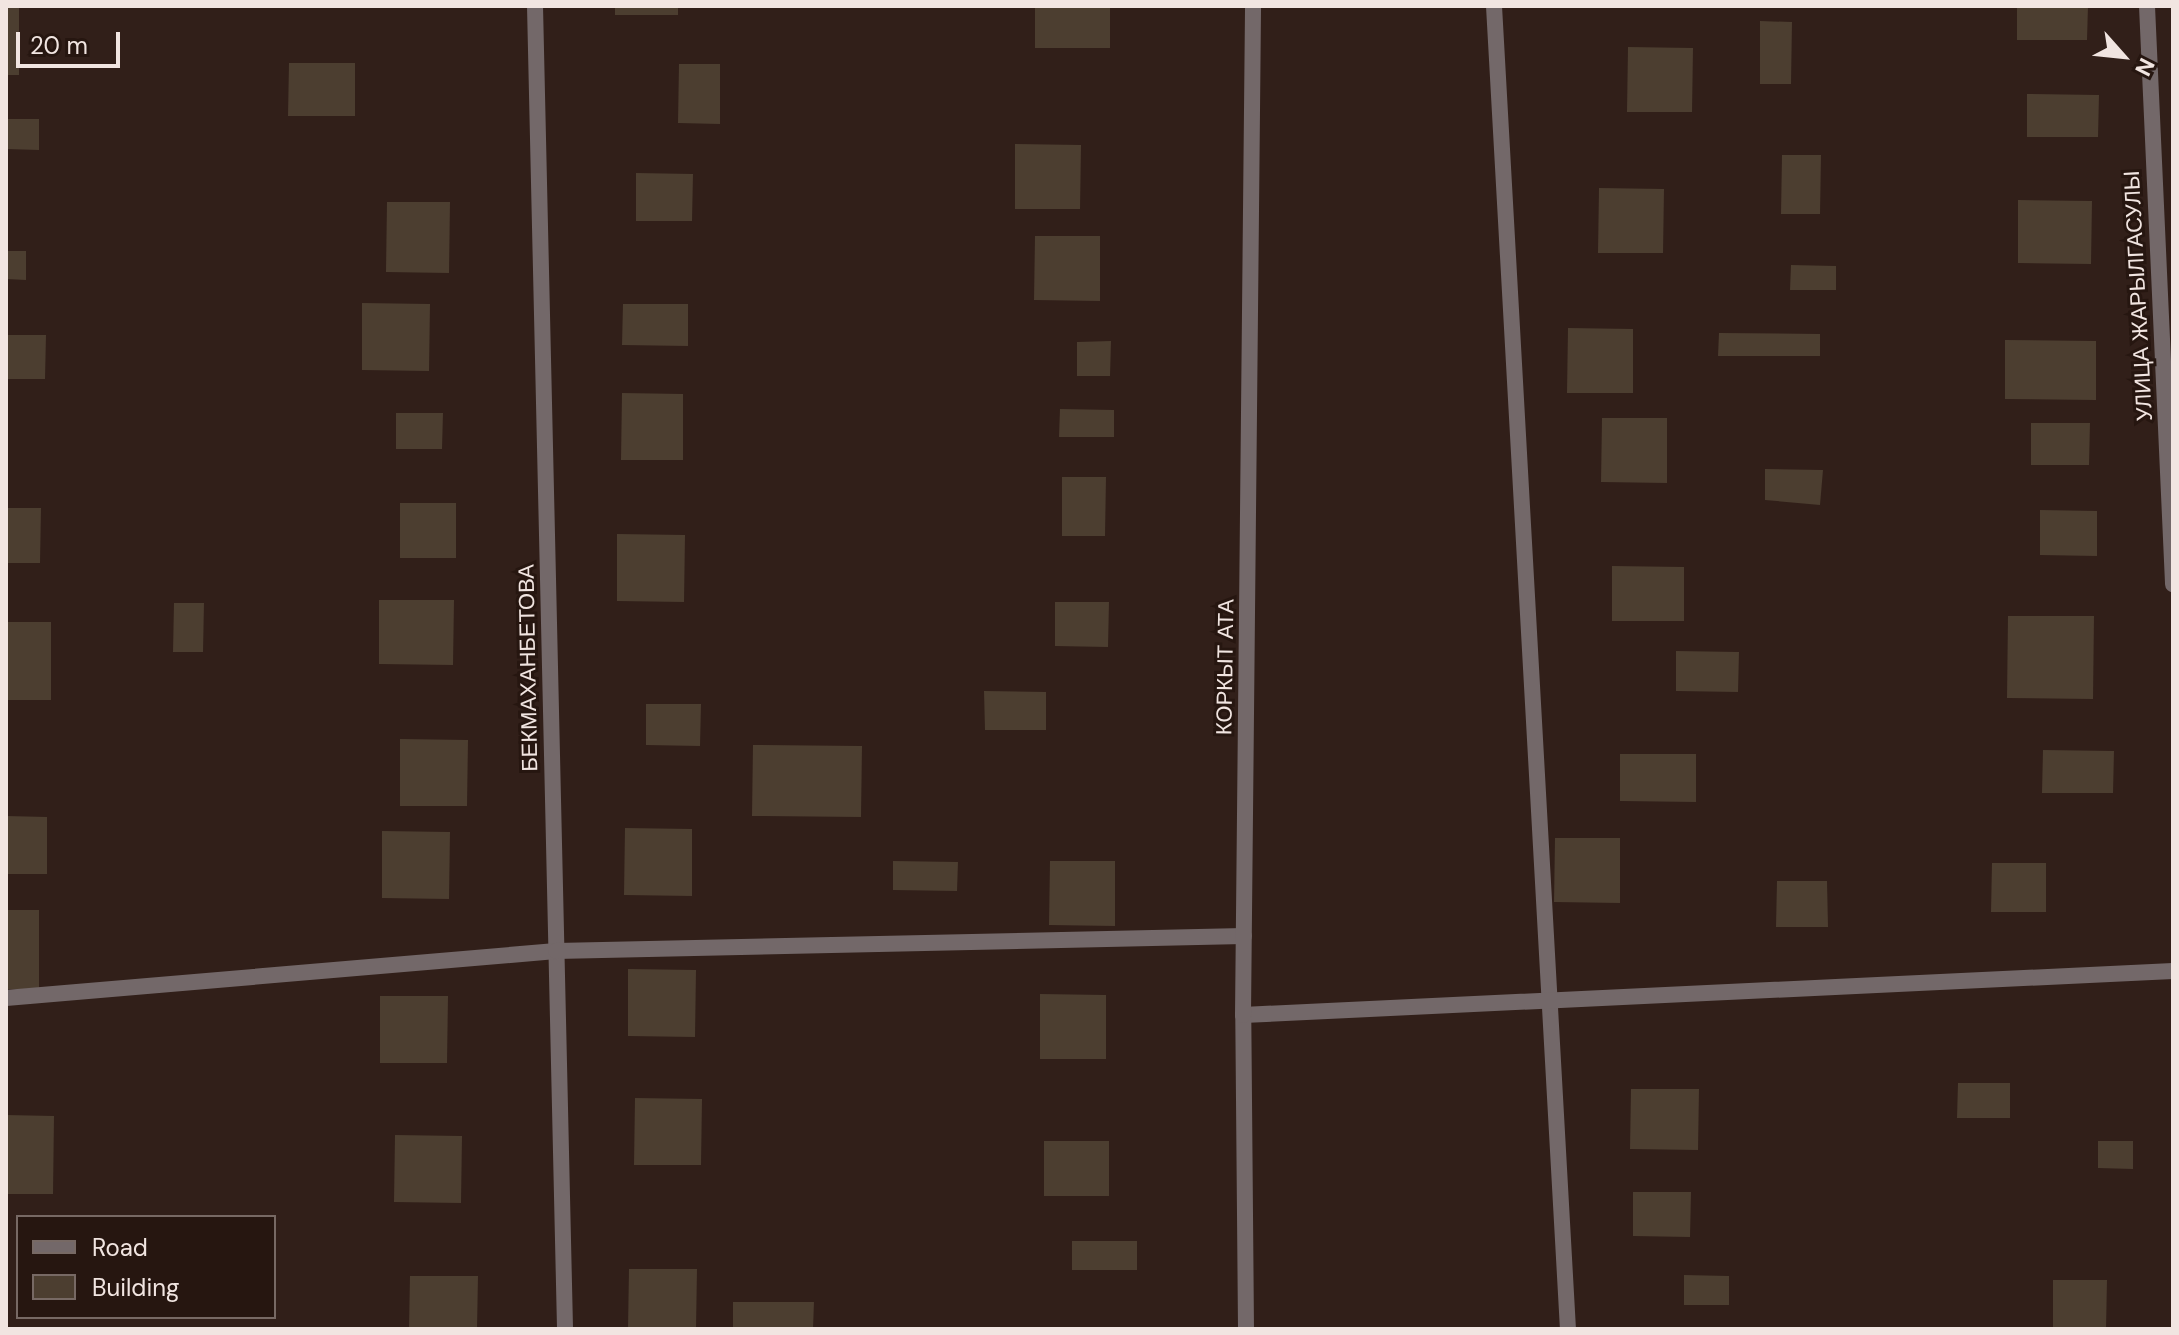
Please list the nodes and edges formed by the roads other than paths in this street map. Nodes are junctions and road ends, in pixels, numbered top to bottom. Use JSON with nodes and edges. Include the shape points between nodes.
{"nodes":[{"id":1,"x":535,"y":6,"type":"edge"},
{"id":2,"x":1253,"y":6,"type":"edge"},
{"id":3,"x":1494,"y":6,"type":"edge"},
{"id":4,"x":2147,"y":6,"type":"edge"},
{"id":5,"x":2173,"y":584,"type":"edge"},
{"id":6,"x":1244,"y":936,"type":"junction"},
{"id":7,"x":556,"y":951,"type":"junction"},
{"id":8,"x":2173,"y":971,"type":"edge"},
{"id":9,"x":6,"y":998,"type":"edge"},
{"id":10,"x":1550,"y":1000,"type":"junction"},
{"id":11,"x":1243,"y":1015,"type":"junction"},
{"id":12,"x":565,"y":1329,"type":"edge"},
{"id":13,"x":1246,"y":1329,"type":"edge"},
{"id":14,"x":1568,"y":1329,"type":"edge"}],
"edges":[{"from":1,"to":7,"type":"street","name":"БЕКМАХАНБЕТОВА"},
{"from":2,"to":6,"type":"street","name":"КОРКЫТ АТА"},
{"from":3,"to":10,"type":"street"},
{"from":4,"to":5,"type":"street","name":"УЛИЦА ЖАРЫЛГАСУЛЫ"},
{"from":6,"to":7,"type":"street"},
{"from":6,"to":11,"type":"street","name":"КОРКЫТ АТА"},
{"from":7,"to":9,"type":"street"},
{"from":7,"to":12,"type":"street","name":"БЕКМАХАНБЕТОВА"},
{"from":8,"to":10,"type":"street"},
{"from":10,"to":11,"type":"street"},
{"from":10,"to":14,"type":"street"},
{"from":11,"to":13,"type":"street","name":"КОРКЫТ АТА"}]}
